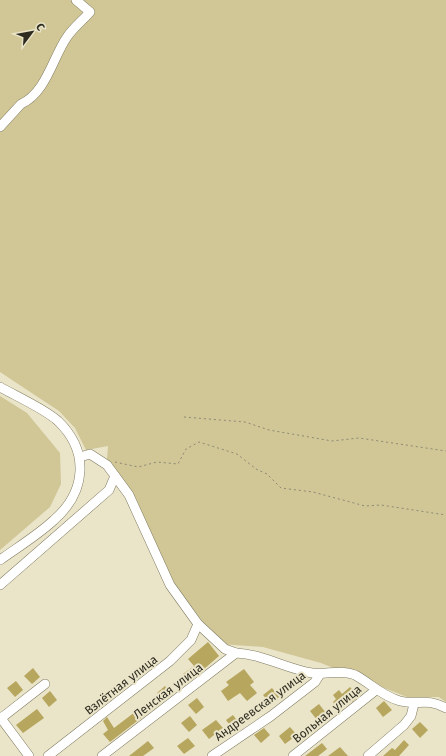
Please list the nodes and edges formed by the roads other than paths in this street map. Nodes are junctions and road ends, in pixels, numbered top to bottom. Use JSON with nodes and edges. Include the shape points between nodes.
{"nodes":[{"id":1,"x":76,"y":0,"type":"edge"},
{"id":2,"x":0,"y":127,"type":"edge"},
{"id":3,"x":0,"y":387,"type":"edge"},
{"id":4,"x":80,"y":457,"type":"junction"},
{"id":5,"x":115,"y":476,"type":"junction"},
{"id":6,"x":0,"y":560,"type":"edge"},
{"id":7,"x":0,"y":585,"type":"edge"},
{"id":8,"x":198,"y":624,"type":"junction"},
{"id":9,"x":236,"y":653,"type":"junction"},
{"id":10,"x":320,"y":674,"type":"junction"},
{"id":11,"x":45,"y":684,"type":"dead end"},
{"id":12,"x":376,"y":690,"type":"junction"},
{"id":13,"x":414,"y":704,"type":"junction"},
{"id":14,"x":446,"y":708,"type":"edge"},
{"id":15,"x":0,"y":718,"type":"edge"},
{"id":16,"x":29,"y":756,"type":"edge"},
{"id":17,"x":48,"y":756,"type":"edge"},
{"id":18,"x":102,"y":756,"type":"edge"},
{"id":19,"x":212,"y":756,"type":"edge"},
{"id":20,"x":293,"y":756,"type":"edge"},
{"id":21,"x":368,"y":756,"type":"edge"}],
"edges":[{"from":1,"to":2,"type":"street","via":[[90,12],[67,37],[43,84]]},
{"from":3,"to":4,"type":"street","via":[[57,420],[72,437]]},
{"from":4,"to":5,"type":"street","via":[[90,454],[96,457],[107,465]]},
{"from":4,"to":6,"type":"street","via":[[81,471],[71,500],[55,519]]},
{"from":5,"to":7,"type":"street","via":[[109,490]]},
{"from":5,"to":8,"type":"street","via":[[129,495],[170,585]]},
{"from":8,"to":9,"type":"street","via":[[225,649]]},
{"from":8,"to":17,"type":"street","name":"Взлётная улица","via":[[191,640],[170,661]]},
{"from":9,"to":10,"type":"street"},
{"from":9,"to":18,"type":"street","name":"Ленская улица"},
{"from":10,"to":12,"type":"street","via":[[354,674]]},
{"from":10,"to":19,"type":"street","name":"Андреевская улица","via":[[315,682],[284,706]]},
{"from":11,"to":15,"type":"street"},
{"from":12,"to":13,"type":"street"},
{"from":12,"to":20,"type":"street","name":"Вольная улица"},
{"from":13,"to":14,"type":"street","via":[[422,701],[434,702]]},
{"from":13,"to":21,"type":"street","via":[[411,716],[404,725]]},
{"from":15,"to":16,"type":"street"}]}
